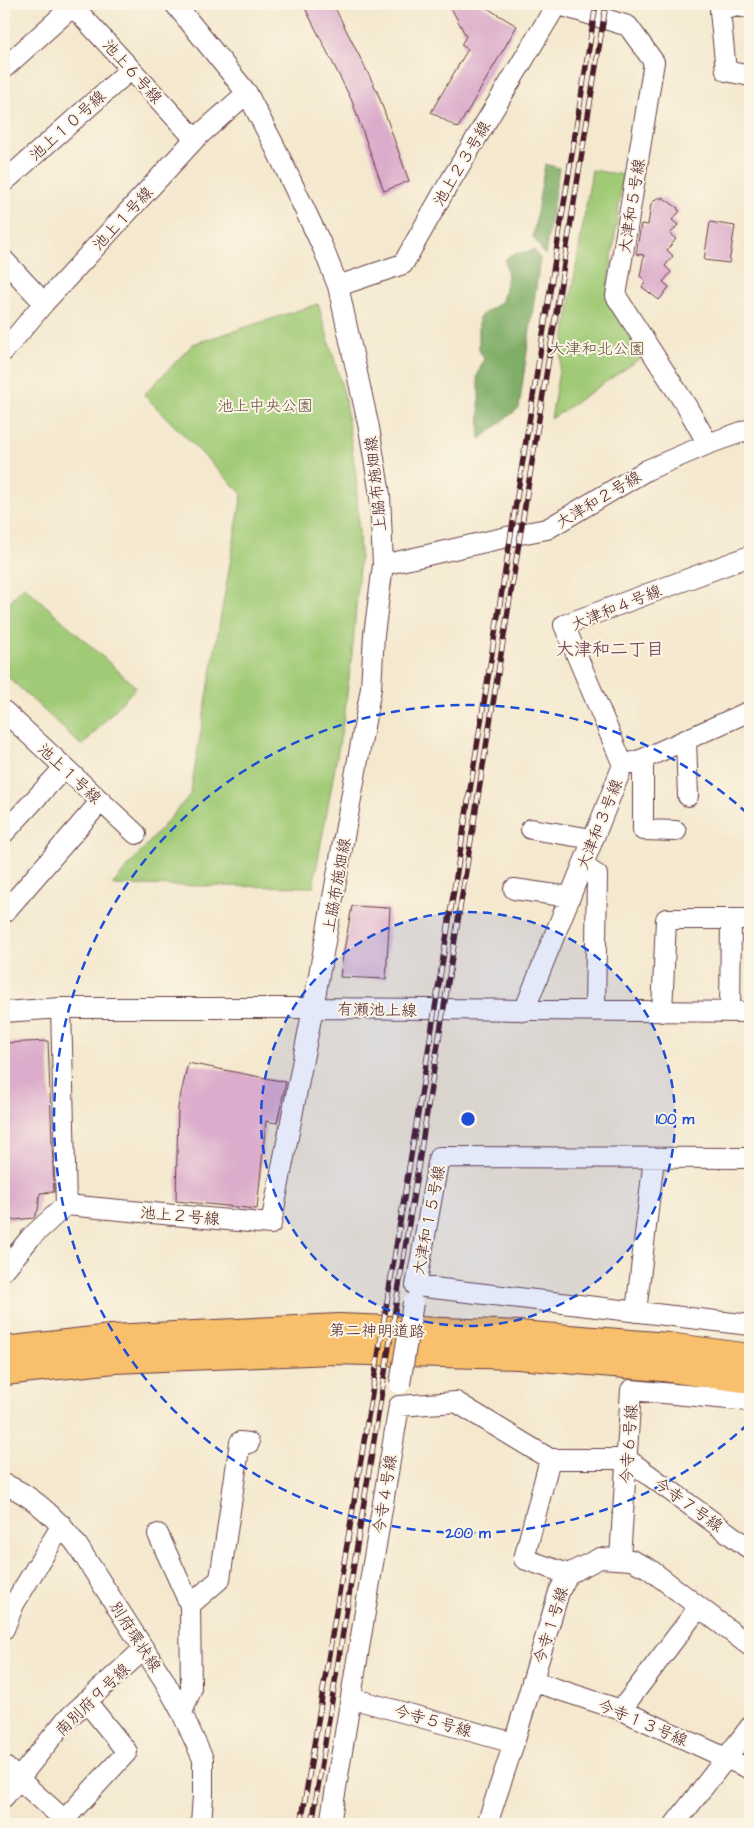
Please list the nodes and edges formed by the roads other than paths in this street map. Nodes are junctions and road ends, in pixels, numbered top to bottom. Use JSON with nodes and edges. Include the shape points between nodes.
{"nodes":[{"id":1,"x":175,"y":4,"type":"edge"},
{"id":2,"x":557,"y":4,"type":"edge"},
{"id":3,"x":72,"y":5,"type":"edge"},
{"id":4,"x":718,"y":8,"type":"edge"},
{"id":5,"x":750,"y":8,"type":"edge"},
{"id":6,"x":4,"y":68,"type":"edge"},
{"id":7,"x":131,"y":69,"type":"junction"},
{"id":8,"x":750,"y":76,"type":"edge"},
{"id":9,"x":247,"y":93,"type":"junction"},
{"id":10,"x":195,"y":139,"type":"junction"},
{"id":11,"x":4,"y":182,"type":"edge"},
{"id":12,"x":4,"y":260,"type":"edge"},
{"id":13,"x":338,"y":286,"type":"junction"},
{"id":14,"x":44,"y":303,"type":"junction"},
{"id":15,"x":4,"y":351,"type":"edge"},
{"id":16,"x":750,"y":428,"type":"edge"},
{"id":17,"x":708,"y":444,"type":"junction"},
{"id":18,"x":750,"y":556,"type":"edge"},
{"id":19,"x":383,"y":565,"type":"junction"},
{"id":20,"x":4,"y":711,"type":"edge"},
{"id":21,"x":750,"y":711,"type":"edge"},
{"id":22,"x":686,"y":740,"type":"junction"},
{"id":23,"x":643,"y":759,"type":"junction"},
{"id":24,"x":623,"y":765,"type":"junction"},
{"id":25,"x":64,"y":768,"type":"junction"},
{"id":26,"x":688,"y":796,"type":"dead end"},
{"id":27,"x":101,"y":801,"type":"junction"},
{"id":28,"x":531,"y":829,"type":"dead end"},
{"id":29,"x":676,"y":831,"type":"dead end"},
{"id":30,"x":4,"y":833,"type":"edge"},
{"id":31,"x":136,"y":834,"type":"dead end"},
{"id":32,"x":593,"y":839,"type":"junction"},
{"id":33,"x":582,"y":866,"type":"junction"},
{"id":34,"x":514,"y":889,"type":"dead end"},
{"id":35,"x":570,"y":897,"type":"junction"},
{"id":36,"x":4,"y":913,"type":"edge"},
{"id":37,"x":740,"y":919,"type":"edge"},
{"id":38,"x":61,"y":1008,"type":"junction"},
{"id":39,"x":313,"y":1008,"type":"junction"},
{"id":40,"x":524,"y":1011,"type":"junction"},
{"id":41,"x":595,"y":1011,"type":"junction"},
{"id":42,"x":4,"y":1012,"type":"edge"},
{"id":43,"x":662,"y":1012,"type":"junction"},
{"id":44,"x":730,"y":1012,"type":"junction"},
{"id":45,"x":750,"y":1012,"type":"edge"},
{"id":46,"x":654,"y":1158,"type":"junction"},
{"id":47,"x":750,"y":1158,"type":"edge"},
{"id":48,"x":66,"y":1205,"type":"junction"},
{"id":49,"x":4,"y":1270,"type":"edge"},
{"id":50,"x":414,"y":1295,"type":"junction"},
{"id":51,"x":636,"y":1312,"type":"junction"},
{"id":52,"x":750,"y":1325,"type":"edge"},
{"id":53,"x":4,"y":1351,"type":"edge"},
{"id":54,"x":750,"y":1358,"type":"edge"},
{"id":55,"x":4,"y":1371,"type":"edge"},
{"id":56,"x":750,"y":1379,"type":"edge"},
{"id":57,"x":750,"y":1401,"type":"edge"},
{"id":58,"x":398,"y":1406,"type":"junction"},
{"id":59,"x":249,"y":1443,"type":"dead end"},
{"id":60,"x":550,"y":1459,"type":"junction"},
{"id":61,"x":627,"y":1459,"type":"junction"},
{"id":62,"x":4,"y":1484,"type":"edge"},
{"id":63,"x":62,"y":1525,"type":"junction"},
{"id":64,"x":158,"y":1534,"type":"dead end"},
{"id":65,"x":750,"y":1549,"type":"edge"},
{"id":66,"x":620,"y":1558,"type":"junction"},
{"id":67,"x":568,"y":1574,"type":"junction"},
{"id":68,"x":190,"y":1605,"type":"junction"},
{"id":69,"x":699,"y":1607,"type":"junction"},
{"id":70,"x":4,"y":1629,"type":"edge"},
{"id":71,"x":750,"y":1646,"type":"edge"},
{"id":72,"x":144,"y":1649,"type":"junction"},
{"id":73,"x":532,"y":1681,"type":"junction"},
{"id":74,"x":351,"y":1698,"type":"junction"},
{"id":75,"x":86,"y":1701,"type":"junction"},
{"id":76,"x":621,"y":1710,"type":"junction"},
{"id":77,"x":182,"y":1713,"type":"junction"},
{"id":78,"x":750,"y":1727,"type":"edge"},
{"id":79,"x":514,"y":1743,"type":"junction"},
{"id":80,"x":726,"y":1758,"type":"junction"},
{"id":81,"x":750,"y":1769,"type":"edge"},
{"id":82,"x":10,"y":1773,"type":"edge"},
{"id":83,"x":4,"y":1797,"type":"edge"},
{"id":84,"x":67,"y":1822,"type":"edge"},
{"id":85,"x":200,"y":1824,"type":"edge"},
{"id":86,"x":330,"y":1824,"type":"edge"},
{"id":87,"x":487,"y":1824,"type":"edge"},
{"id":88,"x":675,"y":1824,"type":"edge"}],
"edges":[{"from":1,"to":9,"type":"street","name":"上脇布施畑線"},
{"from":2,"to":13,"type":"street","name":"池上２３号線","via":[[403,264]]},
{"from":2,"to":17,"type":"street","name":"大津和５号線","via":[[628,26],[654,62],[616,296]]},
{"from":3,"to":6,"type":"street"},
{"from":3,"to":7,"type":"street","name":"池上６号線"},
{"from":4,"to":5,"type":"street"},
{"from":4,"to":8,"type":"street","via":[[726,71]]},
{"from":7,"to":10,"type":"street","name":"池上６号線"},
{"from":7,"to":11,"type":"street","name":"池上１０号線"},
{"from":9,"to":10,"type":"street","name":"池上１号線"},
{"from":9,"to":13,"type":"street","name":"上脇布施畑線","via":[[323,248]]},
{"from":10,"to":14,"type":"street","name":"池上１号線"},
{"from":12,"to":14,"type":"street"},
{"from":13,"to":19,"type":"street","name":"上脇布施畑線","via":[[380,495]]},
{"from":14,"to":15,"type":"street","name":"池上１号線"},
{"from":16,"to":17,"type":"street","name":"大津和２号線"},
{"from":17,"to":19,"type":"street","name":"大津和２号線","via":[[647,470],[547,529]]},
{"from":18,"to":24,"type":"street","name":"大津和４号線","via":[[564,625]]},
{"from":19,"to":39,"type":"street","name":"上脇布施畑線","via":[[372,688]]},
{"from":20,"to":25,"type":"street","name":"池上１号線"},
{"from":21,"to":22,"type":"street","name":"大津和３号線"},
{"from":22,"to":23,"type":"street","name":"大津和３号線"},
{"from":22,"to":26,"type":"street"},
{"from":23,"to":24,"type":"street","name":"大津和３号線"},
{"from":23,"to":29,"type":"street","via":[[643,830]]},
{"from":24,"to":32,"type":"street","name":"大津和３号線"},
{"from":25,"to":27,"type":"street","name":"池上１号線"},
{"from":25,"to":30,"type":"street"},
{"from":27,"to":31,"type":"street","name":"池上１号線"},
{"from":27,"to":36,"type":"street"},
{"from":28,"to":32,"type":"street"},
{"from":32,"to":33,"type":"street","name":"大津和３号線"},
{"from":33,"to":35,"type":"street","name":"大津和３号線"},
{"from":33,"to":41,"type":"street","via":[[596,875]]},
{"from":34,"to":35,"type":"street"},
{"from":35,"to":40,"type":"street","name":"大津和３号線"},
{"from":37,"to":43,"type":"street","via":[[666,919]]},
{"from":37,"to":44,"type":"street"},
{"from":38,"to":39,"type":"street","name":"有瀬池上線"},
{"from":38,"to":42,"type":"street","name":"有瀬池上線"},
{"from":38,"to":48,"type":"street"},
{"from":39,"to":40,"type":"street","name":"有瀬池上線"},
{"from":39,"to":48,"type":"street","name":"池上２号線","via":[[271,1224]]},
{"from":40,"to":41,"type":"street","name":"有瀬池上線"},
{"from":41,"to":43,"type":"street","name":"有瀬池上線"},
{"from":43,"to":44,"type":"street","name":"有瀬池上線"},
{"from":44,"to":45,"type":"street","name":"有瀬池上線"},
{"from":46,"to":47,"type":"street","name":"大津和１５号線"},
{"from":46,"to":50,"type":"street","name":"大津和１５号線","via":[[439,1157]]},
{"from":46,"to":51,"type":"street"},
{"from":48,"to":49,"type":"street","via":[[31,1237]]},
{"from":50,"to":51,"type":"street","name":"大津和１５号線"},
{"from":50,"to":58,"type":"street","name":"今寺４号線","bridge":true},
{"from":51,"to":52,"type":"street","name":"大津和１５号線"},
{"from":53,"to":54,"type":"highway","name":"第二神明道路","via":[[111,1339],[339,1328],[519,1335],[668,1347]]},
{"from":55,"to":56,"type":"highway","name":"第二神明道路","via":[[114,1359],[332,1350],[516,1355],[662,1367]]},
{"from":57,"to":61,"type":"street","name":"今寺６号線","via":[[631,1390]]},
{"from":58,"to":60,"type":"street","via":[[456,1402]]},
{"from":58,"to":74,"type":"street","name":"今寺４号線"},
{"from":59,"to":68,"type":"street","via":[[240,1442],[220,1579]]},
{"from":60,"to":61,"type":"street"},
{"from":60,"to":67,"type":"street","via":[[524,1559]]},
{"from":61,"to":65,"type":"street","name":"今寺７号線"},
{"from":61,"to":66,"type":"street","name":"今寺６号線"},
{"from":62,"to":63,"type":"street","name":"別府環状線","via":[[21,1491]]},
{"from":63,"to":70,"type":"street","via":[[14,1604]]},
{"from":63,"to":72,"type":"street","name":"別府環状線"},
{"from":64,"to":68,"type":"street"},
{"from":66,"to":67,"type":"street","name":"今寺１号線","via":[[600,1558]]},
{"from":66,"to":69,"type":"street","name":"今寺１号線","via":[[648,1568]]},
{"from":67,"to":73,"type":"street","name":"今寺１号線","via":[[559,1592]]},
{"from":68,"to":77,"type":"street","via":[[191,1690]]},
{"from":69,"to":71,"type":"street","name":"今寺１号線"},
{"from":69,"to":76,"type":"street"},
{"from":72,"to":75,"type":"street","name":"南別府９号線"},
{"from":72,"to":77,"type":"street","name":"別府環状線"},
{"from":73,"to":76,"type":"street","name":"今寺１３号線"},
{"from":73,"to":79,"type":"street","name":"今寺１号線"},
{"from":74,"to":79,"type":"street","name":"今寺５号線"},
{"from":74,"to":86,"type":"street","name":"今寺４号線"},
{"from":75,"to":82,"type":"street","name":"南別府９号線"},
{"from":75,"to":84,"type":"street","via":[[127,1752]]},
{"from":76,"to":80,"type":"street","name":"今寺１３号線"},
{"from":77,"to":85,"type":"street","name":"別府環状線","via":[[203,1759]]},
{"from":78,"to":80,"type":"street"},
{"from":79,"to":87,"type":"street","name":"今寺１号線"},
{"from":80,"to":81,"type":"street","name":"今寺１３号線"},
{"from":80,"to":88,"type":"street"},
{"from":82,"to":83,"type":"street","name":"南別府９号線"},
{"from":82,"to":84,"type":"street"}]}
